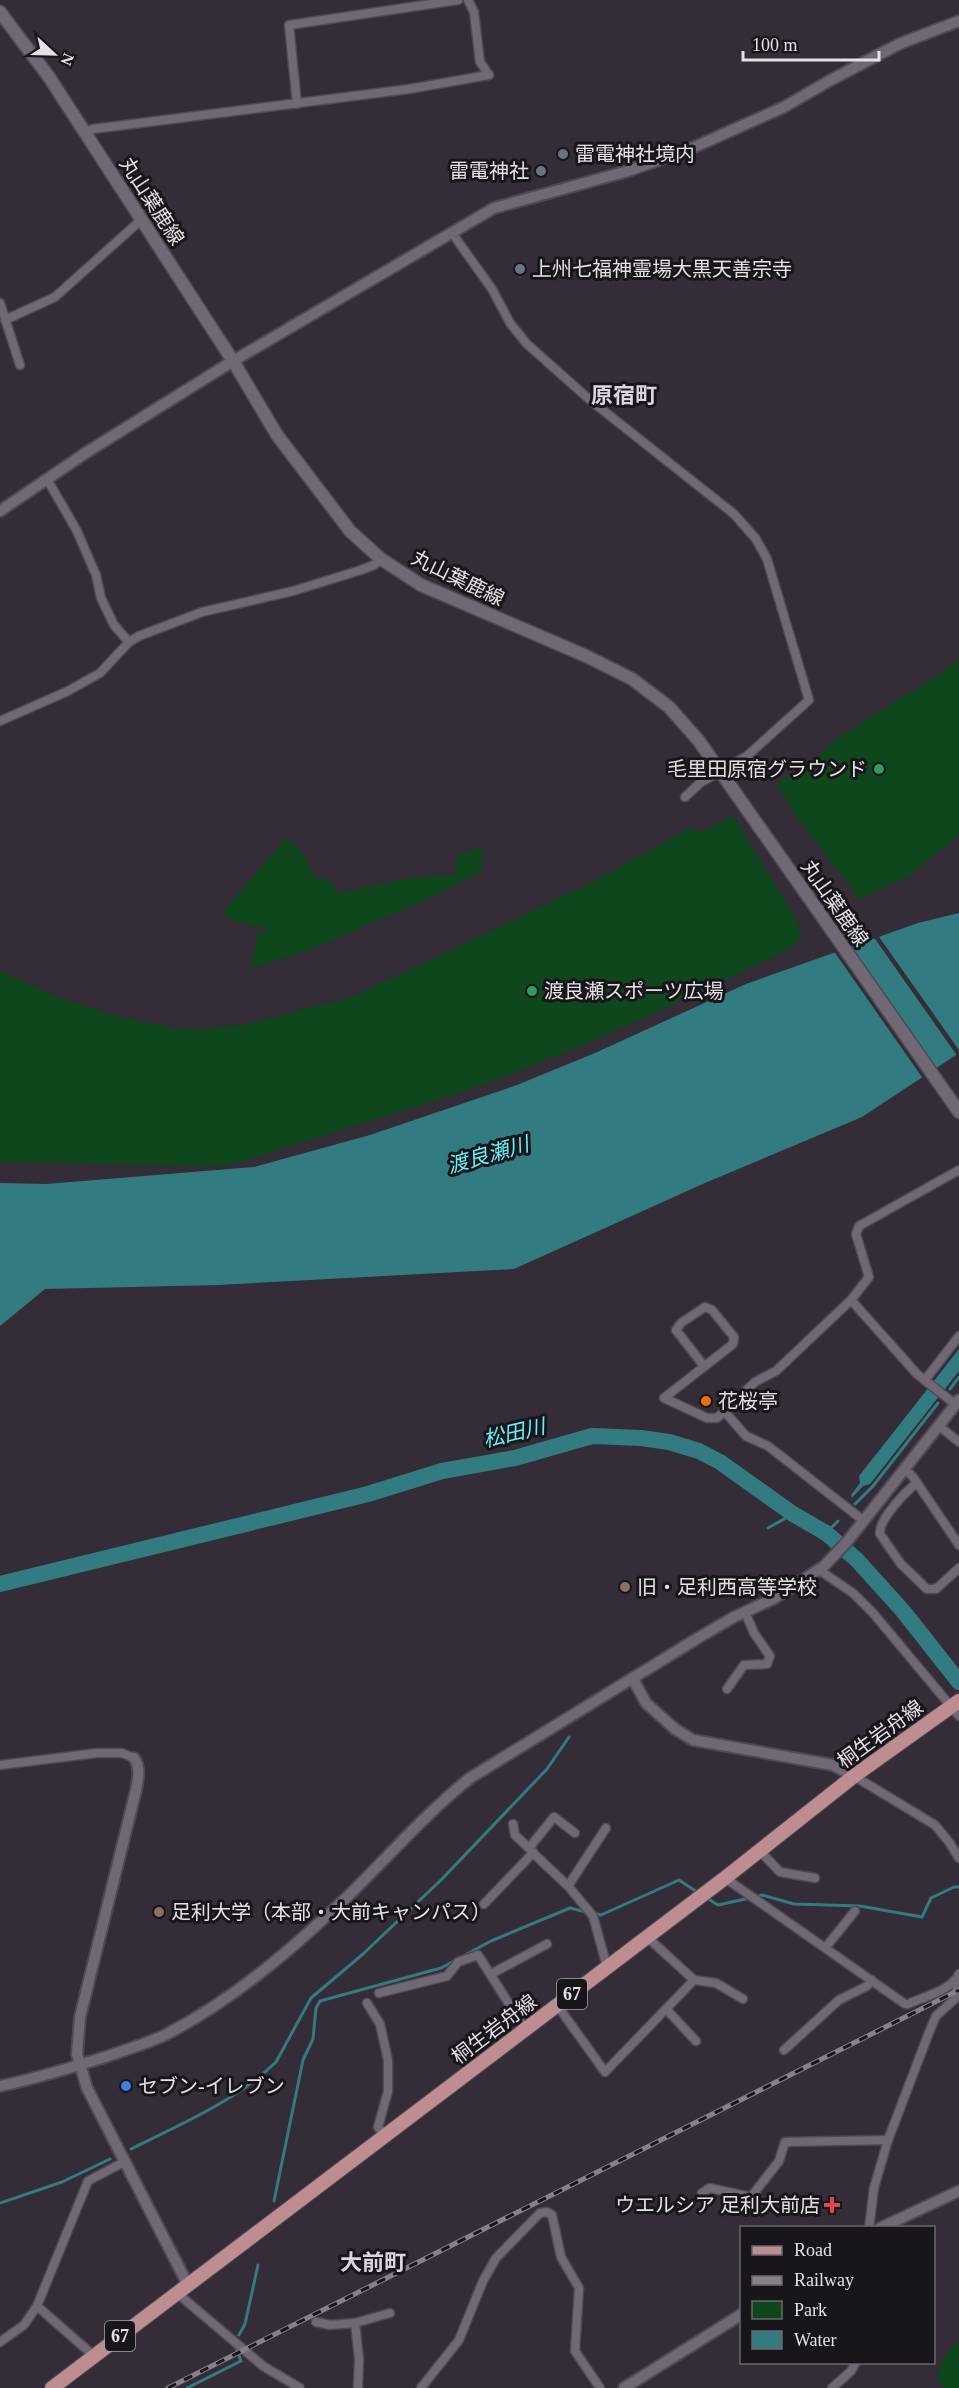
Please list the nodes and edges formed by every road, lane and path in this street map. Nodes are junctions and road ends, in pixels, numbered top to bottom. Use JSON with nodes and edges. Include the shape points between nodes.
{"nodes":[{"id":1,"x":458,"y":0,"type":"edge"},
{"id":2,"x":468,"y":0,"type":"edge"},
{"id":3,"x":0,"y":12,"type":"edge"},
{"id":4,"x":959,"y":21,"type":"edge"},
{"id":5,"x":297,"y":104,"type":"junction"},
{"id":6,"x":85,"y":134,"type":"junction"},
{"id":7,"x":141,"y":220,"type":"junction"},
{"id":8,"x":452,"y":232,"type":"junction"},
{"id":9,"x":0,"y":303,"type":"edge"},
{"id":10,"x":5,"y":320,"type":"junction"},
{"id":11,"x":233,"y":361,"type":"junction"},
{"id":12,"x":20,"y":365,"type":"dead end"},
{"id":13,"x":47,"y":479,"type":"junction"},
{"id":14,"x":0,"y":511,"type":"edge"},
{"id":15,"x":381,"y":559,"type":"junction"},
{"id":16,"x":129,"y":642,"type":"junction"},
{"id":17,"x":0,"y":721,"type":"edge"},
{"id":18,"x":723,"y":776,"type":"junction"},
{"id":19,"x":685,"y":797,"type":"dead end"},
{"id":20,"x":959,"y":1112,"type":"edge"},
{"id":21,"x":959,"y":1170,"type":"edge"},
{"id":22,"x":851,"y":1300,"type":"junction"},
{"id":23,"x":959,"y":1336,"type":"edge"},
{"id":24,"x":704,"y":1366,"type":"junction"},
{"id":25,"x":927,"y":1382,"type":"junction"},
{"id":26,"x":957,"y":1403,"type":"edge"},
{"id":27,"x":725,"y":1412,"type":"junction"},
{"id":28,"x":939,"y":1426,"type":"junction"},
{"id":29,"x":959,"y":1442,"type":"edge"},
{"id":30,"x":905,"y":1469,"type":"junction"},
{"id":31,"x":917,"y":1483,"type":"junction"},
{"id":32,"x":864,"y":1521,"type":"junction"},
{"id":33,"x":958,"y":1541,"type":"edge"},
{"id":34,"x":821,"y":1568,"type":"junction"},
{"id":35,"x":959,"y":1568,"type":"edge"},
{"id":36,"x":745,"y":1612,"type":"junction"},
{"id":37,"x":633,"y":1679,"type":"junction"},
{"id":38,"x":727,"y":1689,"type":"dead end"},
{"id":39,"x":956,"y":1706,"type":"edge"},
{"id":40,"x":134,"y":1758,"type":"joint"},
{"id":41,"x":0,"y":1765,"type":"edge"},
{"id":42,"x":854,"y":1776,"type":"junction"},
{"id":43,"x":513,"y":1824,"type":"dead end"},
{"id":44,"x":606,"y":1828,"type":"dead end"},
{"id":45,"x":575,"y":1833,"type":"dead end"},
{"id":46,"x":531,"y":1850,"type":"junction"},
{"id":47,"x":760,"y":1851,"type":"junction"},
{"id":48,"x":959,"y":1858,"type":"edge"},
{"id":49,"x":725,"y":1878,"type":"junction"},
{"id":50,"x":815,"y":1878,"type":"dead end"},
{"id":51,"x":568,"y":1886,"type":"junction"},
{"id":52,"x":484,"y":1904,"type":"dead end"},
{"id":53,"x":855,"y":1911,"type":"dead end"},
{"id":54,"x":646,"y":1936,"type":"junction"},
{"id":55,"x":547,"y":1944,"type":"dead end"},
{"id":56,"x":826,"y":1947,"type":"junction"},
{"id":57,"x":607,"y":1967,"type":"junction"},
{"id":58,"x":491,"y":1974,"type":"junction"},
{"id":59,"x":958,"y":1977,"type":"edge"},
{"id":60,"x":694,"y":1980,"type":"junction"},
{"id":61,"x":872,"y":1980,"type":"junction"},
{"id":62,"x":379,"y":1993,"type":"dead end"},
{"id":63,"x":743,"y":1999,"type":"dead end"},
{"id":64,"x":367,"y":2003,"type":"dead end"},
{"id":65,"x":557,"y":2005,"type":"junction"},
{"id":66,"x":666,"y":2009,"type":"junction"},
{"id":67,"x":525,"y":2029,"type":"junction"},
{"id":68,"x":696,"y":2041,"type":"dead end"},
{"id":69,"x":784,"y":2050,"type":"dead end"},
{"id":70,"x":79,"y":2066,"type":"junction"},
{"id":71,"x":0,"y":2086,"type":"edge"},
{"id":72,"x":385,"y":2135,"type":"junction"},
{"id":73,"x":888,"y":2140,"type":"junction"},
{"id":74,"x":124,"y":2162,"type":"junction"},
{"id":75,"x":959,"y":2191,"type":"edge"},
{"id":76,"x":702,"y":2193,"type":"dead end"},
{"id":77,"x":868,"y":2226,"type":"edge"},
{"id":78,"x":884,"y":2226,"type":"edge"},
{"id":79,"x":182,"y":2289,"type":"junction"},
{"id":80,"x":37,"y":2306,"type":"junction"},
{"id":81,"x":390,"y":2313,"type":"dead end"},
{"id":82,"x":740,"y":2315,"type":"edge"},
{"id":83,"x":316,"y":2322,"type":"dead end"},
{"id":84,"x":355,"y":2323,"type":"junction"},
{"id":85,"x":0,"y":2342,"type":"edge"},
{"id":86,"x":94,"y":2355,"type":"junction"},
{"id":87,"x":855,"y":2364,"type":"edge"},
{"id":88,"x":52,"y":2388,"type":"edge"},
{"id":89,"x":300,"y":2388,"type":"edge"},
{"id":90,"x":358,"y":2388,"type":"edge"},
{"id":91,"x":421,"y":2388,"type":"edge"},
{"id":92,"x":600,"y":2388,"type":"edge"},
{"id":93,"x":624,"y":2388,"type":"edge"},
{"id":94,"x":832,"y":2388,"type":"edge"}],
"edges":[{"from":1,"to":5,"type":"street","via":[[288,26]]},
{"from":2,"to":5,"type":"street","via":[[474,12],[480,62],[489,75]]},
{"from":3,"to":6,"type":"main road","name":"丸山葉鹿線","via":[[49,77]]},
{"from":4,"to":8,"type":"street","via":[[899,44],[737,130],[628,171],[500,205]]},
{"from":5,"to":6,"type":"street","via":[[93,129]]},
{"from":6,"to":7,"type":"main road","name":"丸山葉鹿線"},
{"from":7,"to":10,"type":"street","via":[[55,297]]},
{"from":7,"to":11,"type":"main road","name":"丸山葉鹿線"},
{"from":8,"to":11,"type":"street"},
{"from":8,"to":18,"type":"street","via":[[527,344],[726,507],[756,539],[767,559],[809,700]]},
{"from":9,"to":10,"type":"street"},
{"from":10,"to":12,"type":"street"},
{"from":11,"to":13,"type":"street"},
{"from":11,"to":15,"type":"main road","name":"丸山葉鹿線","via":[[276,435],[331,509]]},
{"from":13,"to":14,"type":"street"},
{"from":13,"to":16,"type":"street","via":[[77,531],[96,575],[100,598],[114,625]]},
{"from":15,"to":16,"type":"street","via":[[361,570],[293,591],[202,612]]},
{"from":15,"to":18,"type":"main road","name":"丸山葉鹿線","via":[[431,590],[637,682],[675,713]]},
{"from":16,"to":17,"type":"street","via":[[100,674]]},
{"from":18,"to":19,"type":"street","via":[[692,789]]},
{"from":18,"to":20,"type":"main road","name":"丸山葉鹿線"},
{"from":21,"to":22,"type":"street","via":[[859,1226],[856,1234],[869,1277]]},
{"from":22,"to":25,"type":"street"},
{"from":22,"to":27,"type":"street","via":[[776,1371],[755,1382]]},
{"from":23,"to":25,"type":"street"},
{"from":24,"to":24,"type":"street","via":[[733,1344],[734,1337],[705,1307],[676,1330]]},
{"from":24,"to":27,"type":"street","via":[[664,1398],[707,1418],[717,1418]]},
{"from":25,"to":26,"type":"street"},
{"from":26,"to":28,"type":"street"},
{"from":27,"to":32,"type":"street","via":[[746,1436],[768,1446]]},
{"from":28,"to":29,"type":"street"},
{"from":28,"to":30,"type":"street"},
{"from":30,"to":31,"type":"street"},
{"from":30,"to":32,"type":"street"},
{"from":31,"to":33,"type":"street"},
{"from":31,"to":35,"type":"street","via":[[882,1522],[880,1534],[927,1589],[936,1588]]},
{"from":32,"to":34,"type":"street"},
{"from":34,"to":36,"type":"street"},
{"from":34,"to":39,"type":"street","via":[[873,1613]]},
{"from":36,"to":37,"type":"street"},
{"from":36,"to":38,"type":"street","via":[[754,1634],[770,1656],[766,1664],[744,1665]]},
{"from":37,"to":42,"type":"street","via":[[646,1703],[693,1740],[833,1765]]},
{"from":37,"to":70,"type":"street","via":[[465,1782],[291,1949],[216,2005],[164,2035]]},
{"from":39,"to":42,"type":"main road","name":"桐生岩舟線","number":"67"},
{"from":40,"to":41,"type":"street","via":[[122,1753],[97,1753]]},
{"from":40,"to":70,"type":"street","via":[[138,1779],[80,2017],[76,2045]]},
{"from":42,"to":47,"type":"main road","name":"桐生岩舟線","number":"67"},
{"from":42,"to":48,"type":"street","via":[[934,1825]]},
{"from":43,"to":46,"type":"street","via":[[515,1834]]},
{"from":44,"to":51,"type":"street"},
{"from":45,"to":46,"type":"street","via":[[554,1817]]},
{"from":46,"to":51,"type":"street"},
{"from":46,"to":52,"type":"street"},
{"from":47,"to":49,"type":"main road","name":"桐生岩舟線","number":"67"},
{"from":47,"to":50,"type":"street","via":[[780,1872]]},
{"from":49,"to":54,"type":"main road","name":"桐生岩舟線","number":"67"},
{"from":49,"to":56,"type":"street"},
{"from":51,"to":57,"type":"street","via":[[593,1916]]},
{"from":53,"to":56,"type":"street"},
{"from":54,"to":57,"type":"main road","name":"桐生岩舟線","number":"67"},
{"from":54,"to":60,"type":"street"},
{"from":55,"to":58,"type":"street"},
{"from":56,"to":61,"type":"street"},
{"from":57,"to":65,"type":"main road","name":"桐生岩舟線","number":"67"},
{"from":58,"to":62,"type":"street","via":[[478,1955],[458,1962],[447,1976]]},
{"from":58,"to":67,"type":"street"},
{"from":59,"to":61,"type":"street","via":[[908,2004]]},
{"from":59,"to":73,"type":"street","via":[[957,1997],[936,2016]]},
{"from":60,"to":63,"type":"street","via":[[716,1983]]},
{"from":60,"to":66,"type":"street"},
{"from":61,"to":69,"type":"street","via":[[839,2000]]},
{"from":64,"to":72,"type":"street","via":[[381,2024],[388,2060],[388,2091],[378,2127]]},
{"from":65,"to":66,"type":"street","via":[[605,2072]]},
{"from":65,"to":67,"type":"main road","name":"桐生岩舟線","number":"67"},
{"from":66,"to":68,"type":"street"},
{"from":67,"to":72,"type":"main road","name":"桐生岩舟線","number":"67"},
{"from":70,"to":71,"type":"street"},
{"from":70,"to":74,"type":"street"},
{"from":72,"to":79,"type":"main road","name":"桐生岩舟線","number":"67"},
{"from":73,"to":76,"type":"street","via":[[786,2142],[779,2161],[751,2197],[710,2188]]},
{"from":73,"to":77,"type":"street"},
{"from":74,"to":79,"type":"street"},
{"from":74,"to":80,"type":"street","via":[[88,2181]]},
{"from":75,"to":78,"type":"street"},
{"from":79,"to":86,"type":"main road","name":"桐生岩舟線","number":"67"},
{"from":79,"to":89,"type":"street","via":[[263,2366]]},
{"from":80,"to":85,"type":"street","via":[[24,2325]]},
{"from":80,"to":86,"type":"street"},
{"from":81,"to":84,"type":"street"},
{"from":82,"to":93,"type":"street"},
{"from":83,"to":84,"type":"street"},
{"from":84,"to":90,"type":"street"},
{"from":86,"to":88,"type":"main road","name":"桐生岩舟線","number":"67"},
{"from":87,"to":94,"type":"street"},
{"from":91,"to":92,"type":"street","via":[[459,2340],[496,2258],[540,2213],[546,2212],[552,2215],[561,2257],[579,2288],[575,2351]]}]}
